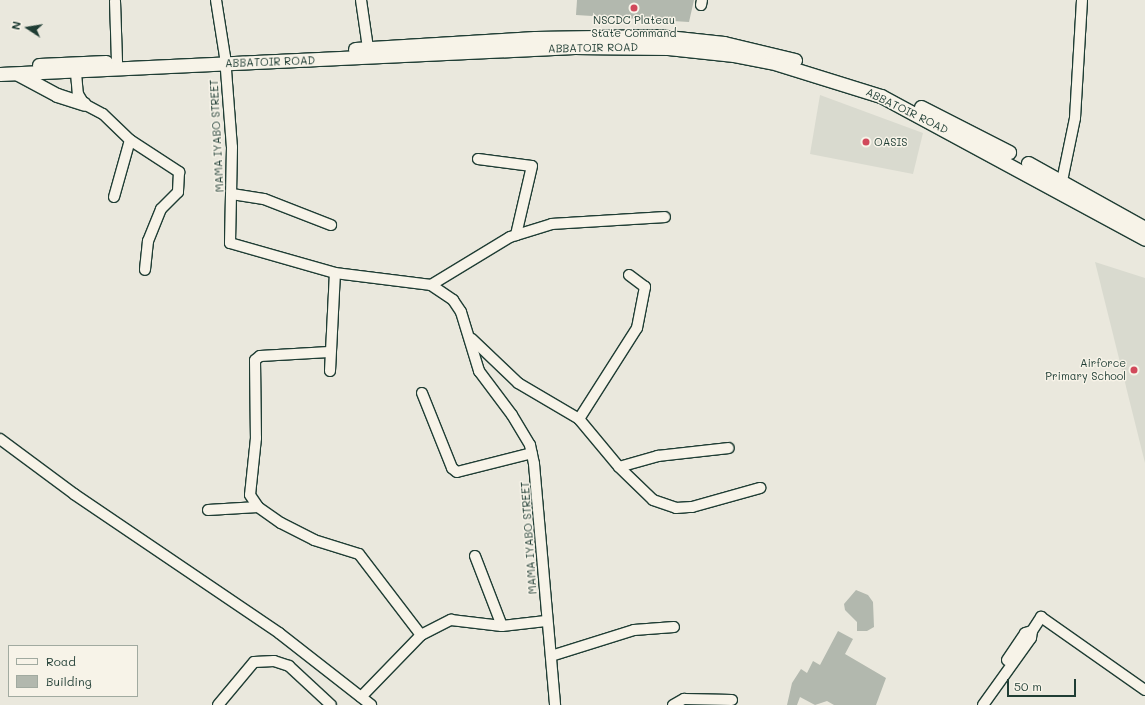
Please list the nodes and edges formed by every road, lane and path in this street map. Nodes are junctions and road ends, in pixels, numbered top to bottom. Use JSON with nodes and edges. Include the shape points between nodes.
{"nodes":[{"id":1,"x":216,"y":0,"type":"edge"},
{"id":2,"x":361,"y":0,"type":"edge"},
{"id":3,"x":1082,"y":0,"type":"edge"},
{"id":4,"x":114,"y":1,"type":"edge"},
{"id":5,"x":368,"y":48,"type":"junction"},
{"id":6,"x":226,"y":60,"type":"junction"},
{"id":7,"x":117,"y":62,"type":"junction"},
{"id":8,"x":0,"y":66,"type":"edge"},
{"id":9,"x":76,"y":73,"type":"junction"},
{"id":10,"x":0,"y":74,"type":"edge"},
{"id":11,"x":16,"y":74,"type":"junction"},
{"id":12,"x":84,"y":104,"type":"junction"},
{"id":13,"x":130,"y":140,"type":"junction"},
{"id":14,"x":478,"y":159,"type":"dead end"},
{"id":15,"x":1062,"y":182,"type":"junction"},
{"id":16,"x":232,"y":194,"type":"junction"},
{"id":17,"x":114,"y":197,"type":"dead end"},
{"id":18,"x":665,"y":217,"type":"dead end"},
{"id":19,"x":331,"y":225,"type":"dead end"},
{"id":20,"x":1145,"y":228,"type":"edge"},
{"id":21,"x":516,"y":235,"type":"junction"},
{"id":22,"x":1145,"y":239,"type":"edge"},
{"id":23,"x":145,"y":270,"type":"dead end"},
{"id":24,"x":335,"y":273,"type":"junction"},
{"id":25,"x":628,"y":275,"type":"dead end"},
{"id":26,"x":431,"y":285,"type":"junction"},
{"id":27,"x":472,"y":340,"type":"junction"},
{"id":28,"x":329,"y":352,"type":"junction"},
{"id":29,"x":330,"y":371,"type":"dead end"},
{"id":30,"x":422,"y":393,"type":"dead end"},
{"id":31,"x":579,"y":419,"type":"junction"},
{"id":32,"x":0,"y":439,"type":"edge"},
{"id":33,"x":729,"y":448,"type":"dead end"},
{"id":34,"x":532,"y":454,"type":"junction"},
{"id":35,"x":619,"y":467,"type":"junction"},
{"id":36,"x":760,"y":488,"type":"dead end"},
{"id":37,"x":258,"y":507,"type":"junction"},
{"id":38,"x":208,"y":510,"type":"dead end"},
{"id":39,"x":474,"y":556,"type":"dead end"},
{"id":40,"x":546,"y":621,"type":"junction"},
{"id":41,"x":502,"y":626,"type":"junction"},
{"id":42,"x":674,"y":627,"type":"dead end"},
{"id":43,"x":421,"y":636,"type":"junction"},
{"id":44,"x":551,"y":656,"type":"junction"},
{"id":45,"x":1145,"y":690,"type":"edge"},
{"id":46,"x":362,"y":697,"type":"junction"},
{"id":47,"x":732,"y":700,"type":"dead end"},
{"id":48,"x":218,"y":705,"type":"edge"},
{"id":49,"x":331,"y":705,"type":"edge"},
{"id":50,"x":371,"y":705,"type":"edge"},
{"id":51,"x":555,"y":705,"type":"edge"},
{"id":52,"x":673,"y":705,"type":"edge"},
{"id":53,"x":983,"y":705,"type":"edge"}],
"edges":[{"from":1,"to":6,"type":"street","name":"MAMA IYABO STREET"},
{"from":2,"to":5,"type":"street"},
{"from":3,"to":15,"type":"street","via":[[1075,118]]},
{"from":4,"to":7,"type":"street"},
{"from":5,"to":6,"type":"street","name":"ABBATOIR ROAD"},
{"from":5,"to":15,"type":"street","name":"ABBATOIR ROAD","via":[[558,38],[658,36],[724,43],[849,76],[940,115]]},
{"from":6,"to":7,"type":"street","name":"ABBATOIR ROAD"},
{"from":6,"to":9,"type":"street","name":"ABBATOIR ROAD"},
{"from":6,"to":16,"type":"street","name":"MAMA IYABO STREET"},
{"from":6,"to":22,"type":"street","name":"ABBATOIR ROAD","via":[[617,46],[741,56],[881,96]]},
{"from":7,"to":8,"type":"street","name":"ABBATOIR ROAD"},
{"from":9,"to":11,"type":"street","name":"ABBATOIR ROAD"},
{"from":9,"to":12,"type":"street","via":[[78,94]]},
{"from":10,"to":11,"type":"street","name":"ABBATOIR ROAD"},
{"from":11,"to":12,"type":"street","via":[[57,95]]},
{"from":12,"to":13,"type":"street","via":[[103,114]]},
{"from":13,"to":17,"type":"street"},
{"from":13,"to":23,"type":"street","via":[[179,172],[178,192],[157,216],[148,241]]},
{"from":14,"to":21,"type":"street","via":[[532,166]]},
{"from":15,"to":20,"type":"street","name":"ABBATOIR ROAD"},
{"from":16,"to":19,"type":"street","via":[[264,199]]},
{"from":16,"to":24,"type":"street","name":"MAMA IYABO STREET","via":[[228,238],[234,245]]},
{"from":18,"to":21,"type":"street","via":[[552,224]]},
{"from":21,"to":26,"type":"street"},
{"from":24,"to":26,"type":"street","name":"MAMA IYABO STREET"},
{"from":24,"to":28,"type":"street"},
{"from":25,"to":31,"type":"street","via":[[645,287],[637,328]]},
{"from":26,"to":27,"type":"street","name":"MAMA IYABO STREET","via":[[453,300]]},
{"from":27,"to":31,"type":"street","via":[[518,383]]},
{"from":27,"to":34,"type":"street","name":"MAMA IYABO STREET","via":[[479,371],[512,415]]},
{"from":28,"to":29,"type":"street"},
{"from":28,"to":37,"type":"street","via":[[260,356],[255,360],[256,438],[250,494]]},
{"from":30,"to":34,"type":"street","via":[[452,468],[457,472]]},
{"from":31,"to":35,"type":"street"},
{"from":32,"to":46,"type":"street","via":[[74,494],[273,629]]},
{"from":33,"to":35,"type":"street","via":[[658,456]]},
{"from":34,"to":40,"type":"street","name":"MAMA IYABO STREET","via":[[540,496]]},
{"from":35,"to":36,"type":"street","via":[[653,500],[676,508]]},
{"from":37,"to":38,"type":"street"},
{"from":37,"to":43,"type":"street","via":[[314,540],[359,554]]},
{"from":39,"to":41,"type":"street"},
{"from":40,"to":41,"type":"street"},
{"from":40,"to":44,"type":"street","name":"MAMA IYABO STREET"},
{"from":41,"to":43,"type":"street","via":[[451,620]]},
{"from":42,"to":44,"type":"street","via":[[634,630]]},
{"from":43,"to":46,"type":"street"},
{"from":44,"to":51,"type":"street","name":"MAMA IYABO STREET"},
{"from":45,"to":53,"type":"street","via":[[1041,618],[1032,630],[1031,638]]},
{"from":46,"to":50,"type":"street"},
{"from":47,"to":52,"type":"street","via":[[684,699]]},
{"from":48,"to":49,"type":"street","via":[[254,662],[274,661],[289,666]]}]}
